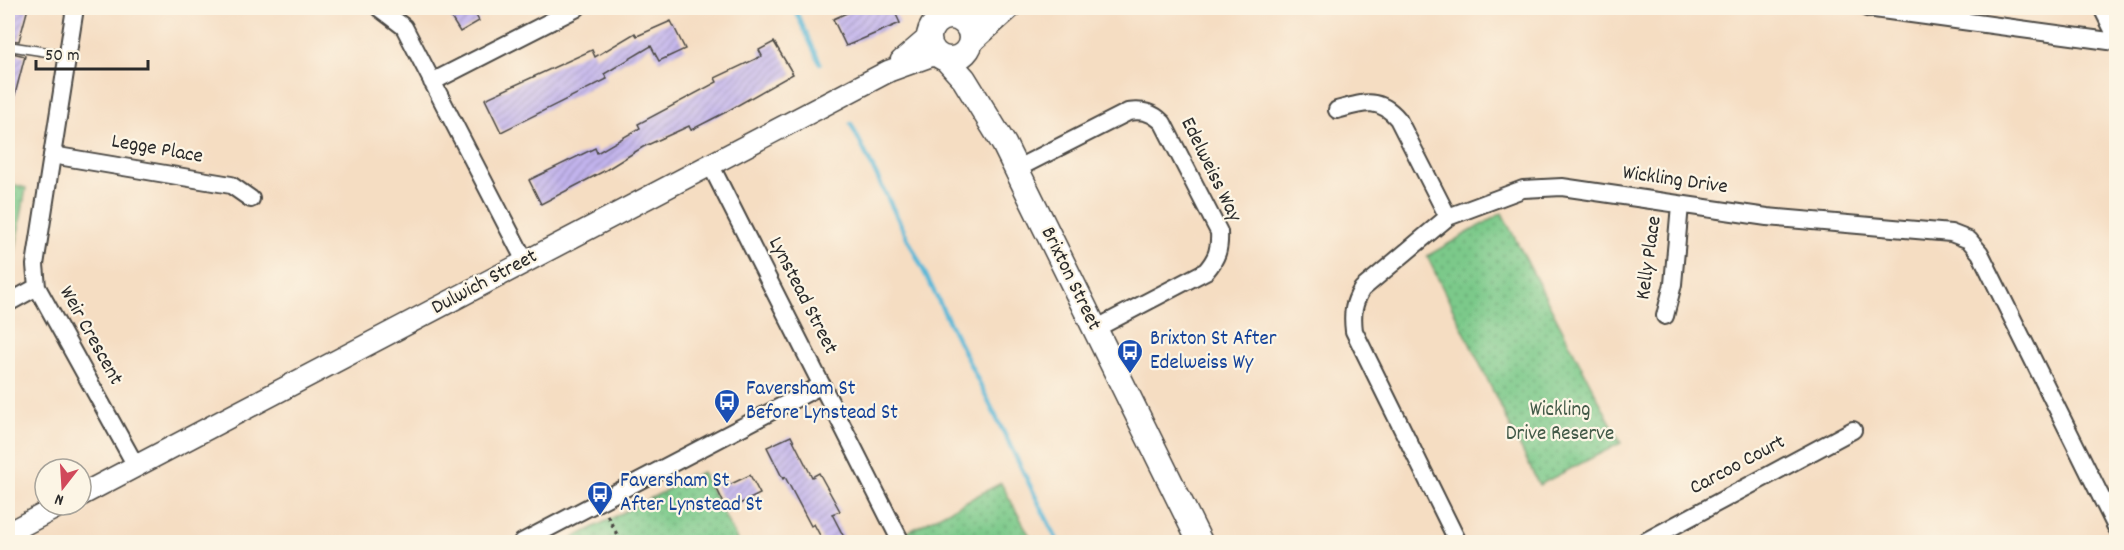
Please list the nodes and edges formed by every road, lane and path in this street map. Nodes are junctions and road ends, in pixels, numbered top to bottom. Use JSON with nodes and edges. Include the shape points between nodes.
{"nodes":[{"id":1,"x":75,"y":8,"type":"edge"},
{"id":2,"x":379,"y":8,"type":"edge"},
{"id":3,"x":578,"y":8,"type":"edge"},
{"id":4,"x":1009,"y":8,"type":"edge"},
{"id":5,"x":1867,"y":8,"type":"edge"},
{"id":6,"x":2102,"y":8,"type":"edge"},
{"id":7,"x":942,"y":28,"type":"edge"},
{"id":8,"x":2116,"y":36,"type":"edge"},
{"id":9,"x":2116,"y":42,"type":"edge"},
{"id":10,"x":8,"y":46,"type":"edge"},
{"id":11,"x":970,"y":47,"type":"junction"},
{"id":12,"x":67,"y":55,"type":"junction"},
{"id":13,"x":432,"y":82,"type":"junction"},
{"id":14,"x":1336,"y":110,"type":"dead end"},
{"id":15,"x":1004,"y":144,"type":"junction"},
{"id":16,"x":52,"y":155,"type":"junction"},
{"id":17,"x":711,"y":166,"type":"junction"},
{"id":18,"x":1016,"y":169,"type":"junction"},
{"id":19,"x":251,"y":198,"type":"dead end"},
{"id":20,"x":1680,"y":205,"type":"junction"},
{"id":21,"x":1448,"y":217,"type":"junction"},
{"id":22,"x":525,"y":261,"type":"junction"},
{"id":23,"x":37,"y":287,"type":"junction"},
{"id":24,"x":8,"y":303,"type":"edge"},
{"id":25,"x":1665,"y":316,"type":"dead end"},
{"id":26,"x":1095,"y":329,"type":"junction"},
{"id":27,"x":822,"y":385,"type":"junction"},
{"id":28,"x":1853,"y":430,"type":"dead end"},
{"id":29,"x":136,"y":466,"type":"junction"},
{"id":30,"x":93,"y":489,"type":"edge"},
{"id":31,"x":604,"y":510,"type":"dead end"},
{"id":32,"x":38,"y":517,"type":"edge"},
{"id":33,"x":2116,"y":527,"type":"edge"},
{"id":34,"x":8,"y":533,"type":"edge"},
{"id":35,"x":522,"y":543,"type":"edge"},
{"id":36,"x":621,"y":543,"type":"edge"},
{"id":37,"x":901,"y":543,"type":"edge"},
{"id":38,"x":1200,"y":543,"type":"edge"},
{"id":39,"x":1458,"y":543,"type":"edge"},
{"id":40,"x":1644,"y":543,"type":"edge"}],
"edges":[{"from":1,"to":12,"type":"street","name":"Weir Crescent"},
{"from":2,"to":13,"type":"street","via":[[404,27]]},
{"from":3,"to":13,"type":"street"},
{"from":4,"to":7,"type":"street","name":"Dulwich Street"},
{"from":4,"to":11,"type":"street","name":"Dulwich Street"},
{"from":5,"to":9,"type":"street"},
{"from":6,"to":8,"type":"street"},
{"from":7,"to":11,"type":"main road","name":"Brixton Street","via":[[970,30]]},
{"from":7,"to":15,"type":"main road","name":"Brixton Street","via":[[964,79]]},
{"from":7,"to":17,"type":"street","name":"Dulwich Street","via":[[889,71]]},
{"from":10,"to":12,"type":"lane"},
{"from":11,"to":15,"type":"main road","name":"Brixton Street","via":[[975,71]]},
{"from":12,"to":16,"type":"street","name":"Weir Crescent"},
{"from":13,"to":22,"type":"street"},
{"from":14,"to":21,"type":"street","via":[[1363,103],[1389,108]]},
{"from":15,"to":18,"type":"main road","name":"Brixton Street"},
{"from":16,"to":19,"type":"street","name":"Legge Place","via":[[231,185]]},
{"from":16,"to":23,"type":"street","name":"Weir Crescent","via":[[35,265]]},
{"from":17,"to":22,"type":"street","name":"Dulwich Street"},
{"from":17,"to":27,"type":"street","name":"Lynstead Street"},
{"from":18,"to":26,"type":"main road","name":"Brixton Street"},
{"from":18,"to":26,"type":"street","name":"Edelweiss Way","via":[[1128,112],[1142,110],[1163,123],[1219,232],[1220,247],[1206,271]]},
{"from":20,"to":21,"type":"street","name":"Wickling Drive","via":[[1562,187],[1523,189]]},
{"from":20,"to":25,"type":"street","name":"Kelly Place","via":[[1673,284]]},
{"from":20,"to":33,"type":"street","name":"Wickling Drive","via":[[1951,233],[1969,240],[1980,253]]},
{"from":21,"to":39,"type":"street","name":"Wickling Drive","via":[[1362,289],[1352,314],[1354,331]]},
{"from":22,"to":29,"type":"street","name":"Dulwich Street"},
{"from":23,"to":24,"type":"street"},
{"from":23,"to":29,"type":"street","name":"Weir Crescent"},
{"from":26,"to":38,"type":"main road","name":"Brixton Street"},
{"from":27,"to":35,"type":"street"},
{"from":27,"to":37,"type":"street","name":"Lynstead Street"},
{"from":28,"to":40,"type":"street","name":"Carcoo Court"},
{"from":29,"to":30,"type":"street","name":"Dulwich Street"},
{"from":31,"to":36,"type":"path"},
{"from":32,"to":34,"type":"street"}]}
